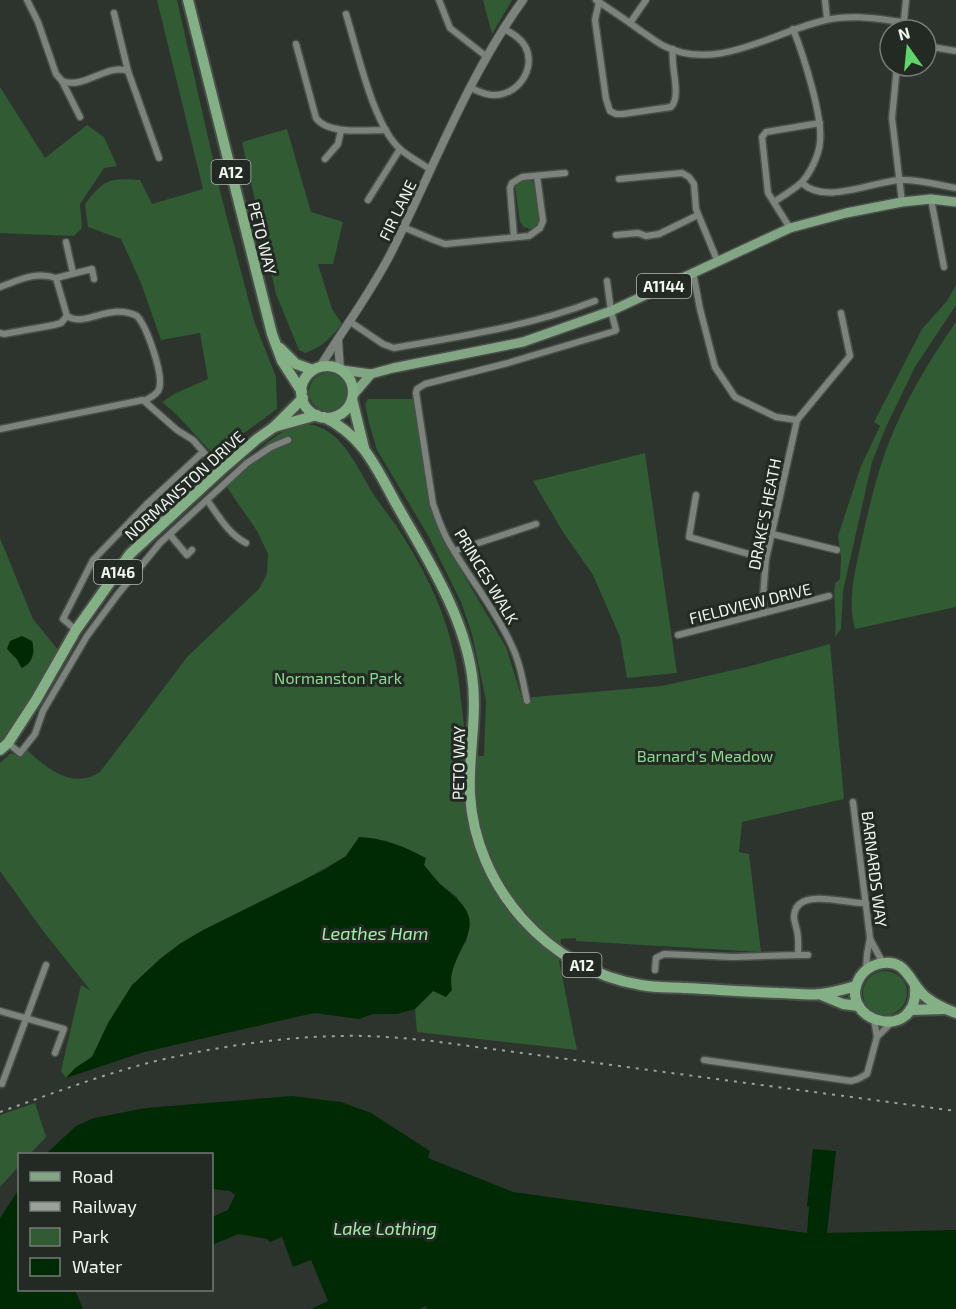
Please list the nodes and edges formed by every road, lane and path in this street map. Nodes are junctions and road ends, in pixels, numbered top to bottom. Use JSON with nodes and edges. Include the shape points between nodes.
{"nodes":[{"id":1,"x":27,"y":0,"type":"edge"},
{"id":2,"x":188,"y":0,"type":"edge"},
{"id":3,"x":440,"y":0,"type":"edge"},
{"id":4,"x":523,"y":0,"type":"edge"},
{"id":5,"x":646,"y":0,"type":"edge"},
{"id":6,"x":825,"y":0,"type":"edge"},
{"id":7,"x":906,"y":0,"type":"edge"},
{"id":8,"x":597,"y":1,"type":"edge"},
{"id":9,"x":114,"y":13,"type":"dead end"},
{"id":10,"x":346,"y":14,"type":"dead end"},
{"id":11,"x":904,"y":18,"type":"edge"},
{"id":12,"x":827,"y":19,"type":"junction"},
{"id":13,"x":878,"y":19,"type":"edge"},
{"id":14,"x":630,"y":23,"type":"junction"},
{"id":15,"x":503,"y":28,"type":"junction"},
{"id":16,"x":793,"y":29,"type":"junction"},
{"id":17,"x":296,"y":44,"type":"dead end"},
{"id":18,"x":938,"y":48,"type":"edge"},
{"id":19,"x":673,"y":50,"type":"junction"},
{"id":20,"x":956,"y":51,"type":"edge"},
{"id":21,"x":487,"y":57,"type":"junction"},
{"id":22,"x":128,"y":71,"type":"junction"},
{"id":23,"x":896,"y":78,"type":"edge"},
{"id":24,"x":62,"y":81,"type":"junction"},
{"id":25,"x":471,"y":88,"type":"junction"},
{"id":26,"x":80,"y":117,"type":"dead end"},
{"id":27,"x":820,"y":123,"type":"junction"},
{"id":28,"x":341,"y":130,"type":"junction"},
{"id":29,"x":386,"y":130,"type":"junction"},
{"id":30,"x":400,"y":149,"type":"junction"},
{"id":31,"x":159,"y":158,"type":"dead end"},
{"id":32,"x":324,"y":159,"type":"dead end"},
{"id":33,"x":431,"y":170,"type":"junction"},
{"id":34,"x":565,"y":173,"type":"dead end"},
{"id":35,"x":537,"y":176,"type":"junction"},
{"id":36,"x":619,"y":179,"type":"dead end"},
{"id":37,"x":899,"y":180,"type":"junction"},
{"id":38,"x":802,"y":183,"type":"junction"},
{"id":39,"x":956,"y":188,"type":"edge"},
{"id":40,"x":931,"y":199,"type":"junction"},
{"id":41,"x":369,"y":200,"type":"dead end"},
{"id":42,"x":774,"y":202,"type":"junction"},
{"id":43,"x":902,"y":202,"type":"junction"},
{"id":44,"x":956,"y":202,"type":"edge"},
{"id":45,"x":698,"y":215,"type":"junction"},
{"id":46,"x":403,"y":227,"type":"junction"},
{"id":47,"x":790,"y":228,"type":"junction"},
{"id":48,"x":615,"y":235,"type":"dead end"},
{"id":49,"x":514,"y":237,"type":"junction"},
{"id":50,"x":66,"y":242,"type":"dead end"},
{"id":51,"x":717,"y":260,"type":"junction"},
{"id":52,"x":944,"y":267,"type":"dead end"},
{"id":53,"x":693,"y":272,"type":"junction"},
{"id":54,"x":73,"y":273,"type":"junction"},
{"id":55,"x":56,"y":278,"type":"junction"},
{"id":56,"x":94,"y":279,"type":"dead end"},
{"id":57,"x":608,"y":281,"type":"dead end"},
{"id":58,"x":0,"y":287,"type":"edge"},
{"id":59,"x":595,"y":301,"type":"dead end"},
{"id":60,"x":611,"y":311,"type":"junction"},
{"id":61,"x":566,"y":312,"type":"junction"},
{"id":62,"x":841,"y":313,"type":"dead end"},
{"id":63,"x":67,"y":316,"type":"junction"},
{"id":64,"x":349,"y":321,"type":"junction"},
{"id":65,"x":572,"y":326,"type":"junction"},
{"id":66,"x":0,"y":333,"type":"edge"},
{"id":67,"x":338,"y":338,"type":"junction"},
{"id":68,"x":275,"y":343,"type":"junction"},
{"id":69,"x":316,"y":369,"type":"junction"},
{"id":70,"x":341,"y":370,"type":"junction"},
{"id":71,"x":371,"y":374,"type":"junction"},
{"id":72,"x":302,"y":395,"type":"junction"},
{"id":73,"x":352,"y":397,"type":"junction"},
{"id":74,"x":145,"y":401,"type":"junction"},
{"id":75,"x":320,"y":416,"type":"junction"},
{"id":76,"x":797,"y":420,"type":"junction"},
{"id":77,"x":274,"y":427,"type":"junction"},
{"id":78,"x":0,"y":429,"type":"edge"},
{"id":79,"x":288,"y":440,"type":"dead end"},
{"id":80,"x":364,"y":448,"type":"junction"},
{"id":81,"x":203,"y":452,"type":"junction"},
{"id":82,"x":220,"y":471,"type":"junction"},
{"id":83,"x":696,"y":495,"type":"dead end"},
{"id":84,"x":207,"y":500,"type":"junction"},
{"id":85,"x":147,"y":504,"type":"junction"},
{"id":86,"x":165,"y":523,"type":"junction"},
{"id":87,"x":536,"y":524,"type":"dead end"},
{"id":88,"x":772,"y":534,"type":"junction"},
{"id":89,"x":170,"y":535,"type":"junction"},
{"id":90,"x":146,"y":540,"type":"junction"},
{"id":91,"x":246,"y":543,"type":"dead end"},
{"id":92,"x":156,"y":549,"type":"junction"},
{"id":93,"x":192,"y":550,"type":"dead end"},
{"id":94,"x":837,"y":550,"type":"dead end"},
{"id":95,"x":454,"y":551,"type":"junction"},
{"id":96,"x":766,"y":559,"type":"junction"},
{"id":97,"x":829,"y":597,"type":"dead end"},
{"id":98,"x":764,"y":614,"type":"junction"},
{"id":99,"x":76,"y":630,"type":"junction"},
{"id":100,"x":678,"y":635,"type":"dead end"},
{"id":101,"x":527,"y":701,"type":"dead end"},
{"id":102,"x":4,"y":746,"type":"edge"},
{"id":103,"x":853,"y":802,"type":"dead end"},
{"id":104,"x":866,"y":903,"type":"junction"},
{"id":105,"x":870,"y":938,"type":"junction"},
{"id":106,"x":798,"y":955,"type":"junction"},
{"id":107,"x":808,"y":955,"type":"dead end"},
{"id":108,"x":883,"y":963,"type":"junction"},
{"id":109,"x":46,"y":965,"type":"dead end"},
{"id":110,"x":655,"y":970,"type":"dead end"},
{"id":111,"x":866,"y":970,"type":"junction"},
{"id":112,"x":856,"y":986,"type":"junction"},
{"id":113,"x":915,"y":986,"type":"junction"},
{"id":114,"x":819,"y":994,"type":"junction"},
{"id":115,"x":859,"y":1006,"type":"junction"},
{"id":116,"x":944,"y":1009,"type":"junction"},
{"id":117,"x":910,"y":1010,"type":"junction"},
{"id":118,"x":0,"y":1011,"type":"edge"},
{"id":119,"x":956,"y":1012,"type":"edge"},
{"id":120,"x":27,"y":1019,"type":"junction"},
{"id":121,"x":874,"y":1020,"type":"junction"},
{"id":122,"x":892,"y":1022,"type":"junction"},
{"id":123,"x":877,"y":1037,"type":"junction"},
{"id":124,"x":55,"y":1053,"type":"dead end"},
{"id":125,"x":704,"y":1060,"type":"dead end"},
{"id":126,"x":2,"y":1084,"type":"dead end"}],
"edges":[{"from":1,"to":24,"type":"street"},
{"from":2,"to":68,"type":"highway","name":"PETO WAY","number":"A12"},
{"from":3,"to":21,"type":"street","via":[[450,28]]},
{"from":4,"to":15,"type":"street","name":"FIR LANE"},
{"from":5,"to":14,"type":"street"},
{"from":6,"to":12,"type":"street"},
{"from":7,"to":11,"type":"street"},
{"from":8,"to":14,"type":"street"},
{"from":8,"to":19,"type":"street","via":[[595,20],[610,111],[623,114],[671,107],[676,96]]},
{"from":9,"to":22,"type":"street"},
{"from":10,"to":29,"type":"street"},
{"from":12,"to":13,"type":"street"},
{"from":12,"to":16,"type":"street"},
{"from":14,"to":19,"type":"street"},
{"from":15,"to":21,"type":"street","name":"FIR LANE"},
{"from":15,"to":25,"type":"street","via":[[526,48],[528,64],[524,79],[501,95]]},
{"from":16,"to":19,"type":"street","via":[[722,53],[700,55]]},
{"from":16,"to":27,"type":"street"},
{"from":17,"to":28,"type":"street","via":[[316,118]]},
{"from":18,"to":20,"type":"street"},
{"from":21,"to":25,"type":"street","name":"FIR LANE"},
{"from":22,"to":24,"type":"street","via":[[116,70],[73,84]]},
{"from":22,"to":31,"type":"street"},
{"from":23,"to":37,"type":"street","via":[[892,118]]},
{"from":24,"to":26,"type":"street"},
{"from":25,"to":33,"type":"street","name":"FIR LANE"},
{"from":27,"to":38,"type":"street","via":[[814,162]]},
{"from":27,"to":42,"type":"street","via":[[766,132],[762,137],[768,193]]},
{"from":28,"to":29,"type":"street"},
{"from":28,"to":32,"type":"street","via":[[338,144]]},
{"from":29,"to":30,"type":"street"},
{"from":30,"to":33,"type":"street"},
{"from":30,"to":41,"type":"street"},
{"from":33,"to":46,"type":"street","name":"FIR LANE"},
{"from":34,"to":35,"type":"street"},
{"from":35,"to":49,"type":"street","via":[[522,177],[510,188]]},
{"from":35,"to":49,"type":"street","via":[[543,221],[529,236]]},
{"from":36,"to":45,"type":"street","via":[[686,174],[694,184]]},
{"from":37,"to":38,"type":"street","via":[[828,193],[809,189]]},
{"from":37,"to":39,"type":"street"},
{"from":37,"to":43,"type":"street"},
{"from":38,"to":42,"type":"street"},
{"from":40,"to":43,"type":"main road","number":"A1144"},
{"from":40,"to":44,"type":"main road","number":"A1144"},
{"from":40,"to":52,"type":"street"},
{"from":42,"to":47,"type":"street"},
{"from":43,"to":47,"type":"main road","number":"A1144"},
{"from":45,"to":48,"type":"street","via":[[659,234]]},
{"from":45,"to":51,"type":"street"},
{"from":46,"to":49,"type":"street","via":[[446,244]]},
{"from":46,"to":64,"type":"street","name":"FIR LANE"},
{"from":47,"to":51,"type":"main road","number":"A1144"},
{"from":50,"to":54,"type":"street"},
{"from":51,"to":53,"type":"main road","number":"A1144"},
{"from":53,"to":60,"type":"main road","number":"A1144"},
{"from":53,"to":76,"type":"street","via":[[715,367],[735,397],[776,417]]},
{"from":54,"to":55,"type":"street"},
{"from":54,"to":56,"type":"street","via":[[92,269]]},
{"from":55,"to":58,"type":"street","via":[[33,275]]},
{"from":55,"to":63,"type":"street"},
{"from":57,"to":60,"type":"street"},
{"from":59,"to":61,"type":"street"},
{"from":60,"to":65,"type":"main road","number":"A1144"},
{"from":60,"to":95,"type":"street","name":"PRINCES WALK","via":[[615,331],[417,388],[433,504]]},
{"from":61,"to":64,"type":"street","via":[[516,326],[394,348]]},
{"from":61,"to":65,"type":"street"},
{"from":62,"to":76,"type":"street","via":[[850,356]]},
{"from":63,"to":66,"type":"street","via":[[54,325]]},
{"from":63,"to":74,"type":"street","via":[[77,320],[120,310],[138,316],[150,339],[160,385],[158,392]]},
{"from":64,"to":67,"type":"street","name":"FIR LANE"},
{"from":65,"to":71,"type":"main road","number":"A1144","via":[[499,348]]},
{"from":67,"to":69,"type":"street","name":"FIR LANE"},
{"from":67,"to":70,"type":"street"},
{"from":68,"to":69,"type":"highway","via":[[296,364]]},
{"from":68,"to":72,"type":"highway","name":"PETO WAY","number":"A12"},
{"from":69,"to":70,"type":"highway","via":[[327,366]]},
{"from":69,"to":72,"type":"highway","via":[[304,380]]},
{"from":70,"to":71,"type":"main road","number":"A1144"},
{"from":70,"to":73,"type":"highway","via":[[351,381]]},
{"from":71,"to":73,"type":"main road"},
{"from":72,"to":75,"type":"highway","via":[[308,408]]},
{"from":72,"to":77,"type":"highway","name":"NORMANSTON DRIVE","number":"A146"},
{"from":73,"to":75,"type":"highway","via":[[344,411],[331,417]]},
{"from":73,"to":80,"type":"highway","name":"PETO WAY","number":"A12"},
{"from":74,"to":78,"type":"street"},
{"from":74,"to":81,"type":"street"},
{"from":75,"to":77,"type":"highway","name":"NORMANSTON DRIVE","number":"A146"},
{"from":75,"to":80,"type":"highway","name":"PETO WAY","number":"A12","via":[[343,428]]},
{"from":76,"to":88,"type":"street","name":"DRAKE'S HEATH"},
{"from":77,"to":82,"type":"highway","name":"NORMANSTON DRIVE","number":"A146"},
{"from":79,"to":84,"type":"street","via":[[258,454]]},
{"from":80,"to":114,"type":"highway","name":"PETO WAY","number":"A12","via":[[443,587],[466,648],[474,709],[472,807],[485,862],[503,896],[529,927],[567,957],[604,974],[640,985]]},
{"from":81,"to":82,"type":"street"},
{"from":81,"to":85,"type":"street"},
{"from":82,"to":86,"type":"highway","name":"NORMANSTON DRIVE","number":"A146"},
{"from":83,"to":96,"type":"street","via":[[689,537]]},
{"from":84,"to":89,"type":"street"},
{"from":84,"to":91,"type":"street","via":[[226,527]]},
{"from":85,"to":86,"type":"street"},
{"from":85,"to":99,"type":"street","via":[[93,560],[63,619]]},
{"from":86,"to":90,"type":"highway","name":"NORMANSTON DRIVE","number":"A146"},
{"from":87,"to":95,"type":"street"},
{"from":88,"to":94,"type":"street"},
{"from":88,"to":96,"type":"street","name":"DRAKE'S HEATH"},
{"from":89,"to":92,"type":"street"},
{"from":89,"to":93,"type":"street","via":[[187,555]]},
{"from":90,"to":92,"type":"street"},
{"from":90,"to":99,"type":"highway","name":"NORMANSTON DRIVE","number":"A146","via":[[130,554]]},
{"from":92,"to":102,"type":"street","via":[[87,636],[28,743],[20,753]]},
{"from":95,"to":101,"type":"street","name":"PRINCES WALK","via":[[512,645]]},
{"from":96,"to":98,"type":"street","name":"DRAKE'S HEATH"},
{"from":97,"to":98,"type":"street","name":"FIELDVIEW DRIVE"},
{"from":98,"to":100,"type":"street","name":"FIELDVIEW DRIVE"},
{"from":99,"to":102,"type":"highway","name":"NORMANSTON DRIVE","number":"A146"},
{"from":103,"to":104,"type":"street","name":"BARNARDS WAY"},
{"from":104,"to":105,"type":"street","name":"BARNARDS WAY"},
{"from":104,"to":106,"type":"street","via":[[816,898],[801,903],[794,917]]},
{"from":105,"to":108,"type":"street","name":"BARNARDS WAY"},
{"from":105,"to":111,"type":"street","name":"BARNARDS WAY"},
{"from":106,"to":107,"type":"street"},
{"from":106,"to":110,"type":"street","via":[[664,954],[656,958]]},
{"from":108,"to":111,"type":"highway"},
{"from":108,"to":113,"type":"highway","via":[[903,968]]},
{"from":109,"to":120,"type":"street"},
{"from":111,"to":112,"type":"highway"},
{"from":112,"to":114,"type":"highway","name":"PETO WAY","number":"A12"},
{"from":112,"to":115,"type":"highway"},
{"from":113,"to":116,"type":"highway"},
{"from":113,"to":117,"type":"highway"},
{"from":114,"to":115,"type":"highway","name":"PETO WAY","number":"A12"},
{"from":115,"to":121,"type":"highway"},
{"from":116,"to":117,"type":"highway"},
{"from":116,"to":119,"type":"highway"},
{"from":117,"to":122,"type":"highway"},
{"from":118,"to":120,"type":"street"},
{"from":120,"to":124,"type":"street","via":[[64,1029]]},
{"from":120,"to":126,"type":"street"},
{"from":121,"to":122,"type":"highway"},
{"from":121,"to":123,"type":"street"},
{"from":122,"to":123,"type":"street"},
{"from":123,"to":125,"type":"street","via":[[867,1074],[851,1081]]}]}
